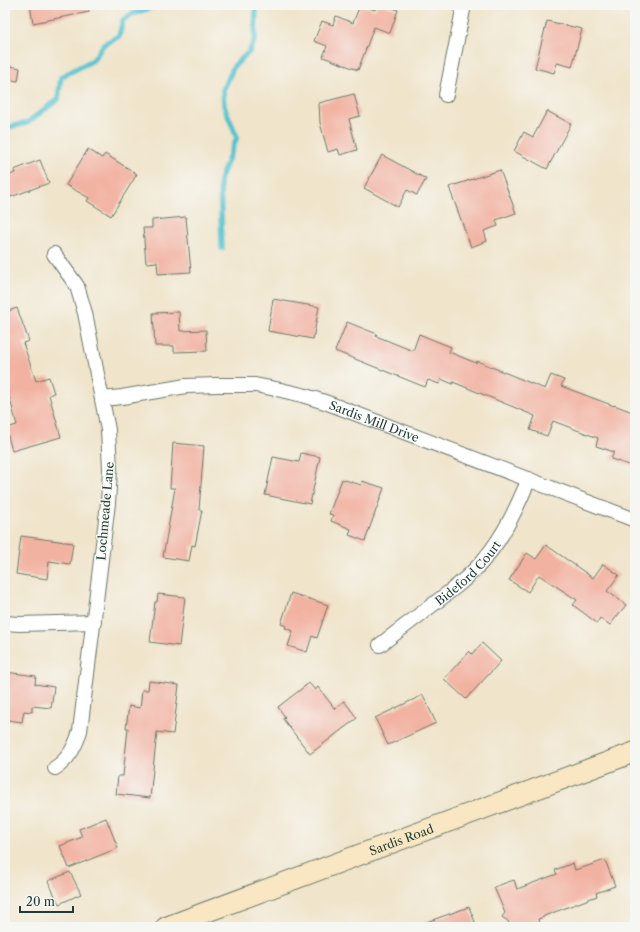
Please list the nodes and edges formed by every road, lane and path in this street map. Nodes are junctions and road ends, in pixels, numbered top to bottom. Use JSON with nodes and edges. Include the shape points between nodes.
{"nodes":[{"id":1,"x":464,"y":5,"type":"edge"},
{"id":2,"x":446,"y":95,"type":"dead end"},
{"id":3,"x":54,"y":254,"type":"dead end"},
{"id":4,"x":102,"y":400,"type":"junction"},
{"id":5,"x":529,"y":479,"type":"junction"},
{"id":6,"x":635,"y":520,"type":"edge"},
{"id":7,"x":94,"y":622,"type":"junction"},
{"id":8,"x":5,"y":623,"type":"edge"},
{"id":9,"x":380,"y":645,"type":"dead end"},
{"id":10,"x":635,"y":752,"type":"edge"},
{"id":11,"x":55,"y":768,"type":"dead end"},
{"id":12,"x":166,"y":927,"type":"edge"}],
"edges":[{"from":1,"to":2,"type":"street"},
{"from":3,"to":4,"type":"street","name":"Lochmeade Lane","via":[[77,286],[85,313]]},
{"from":4,"to":5,"type":"street","name":"Sardis Mill Drive","via":[[186,386],[218,384],[281,390],[325,402]]},
{"from":4,"to":7,"type":"street","name":"Lochmeade Lane","via":[[108,430],[110,469]]},
{"from":5,"to":6,"type":"street","name":"Sardis Mill Drive"},
{"from":5,"to":9,"type":"street","name":"Bideford Court","via":[[509,522],[486,557],[454,589]]},
{"from":7,"to":8,"type":"street"},
{"from":7,"to":11,"type":"street","name":"Lochmeade Lane","via":[[80,731],[70,753]]},
{"from":10,"to":12,"type":"main road","name":"Sardis Road"}]}
